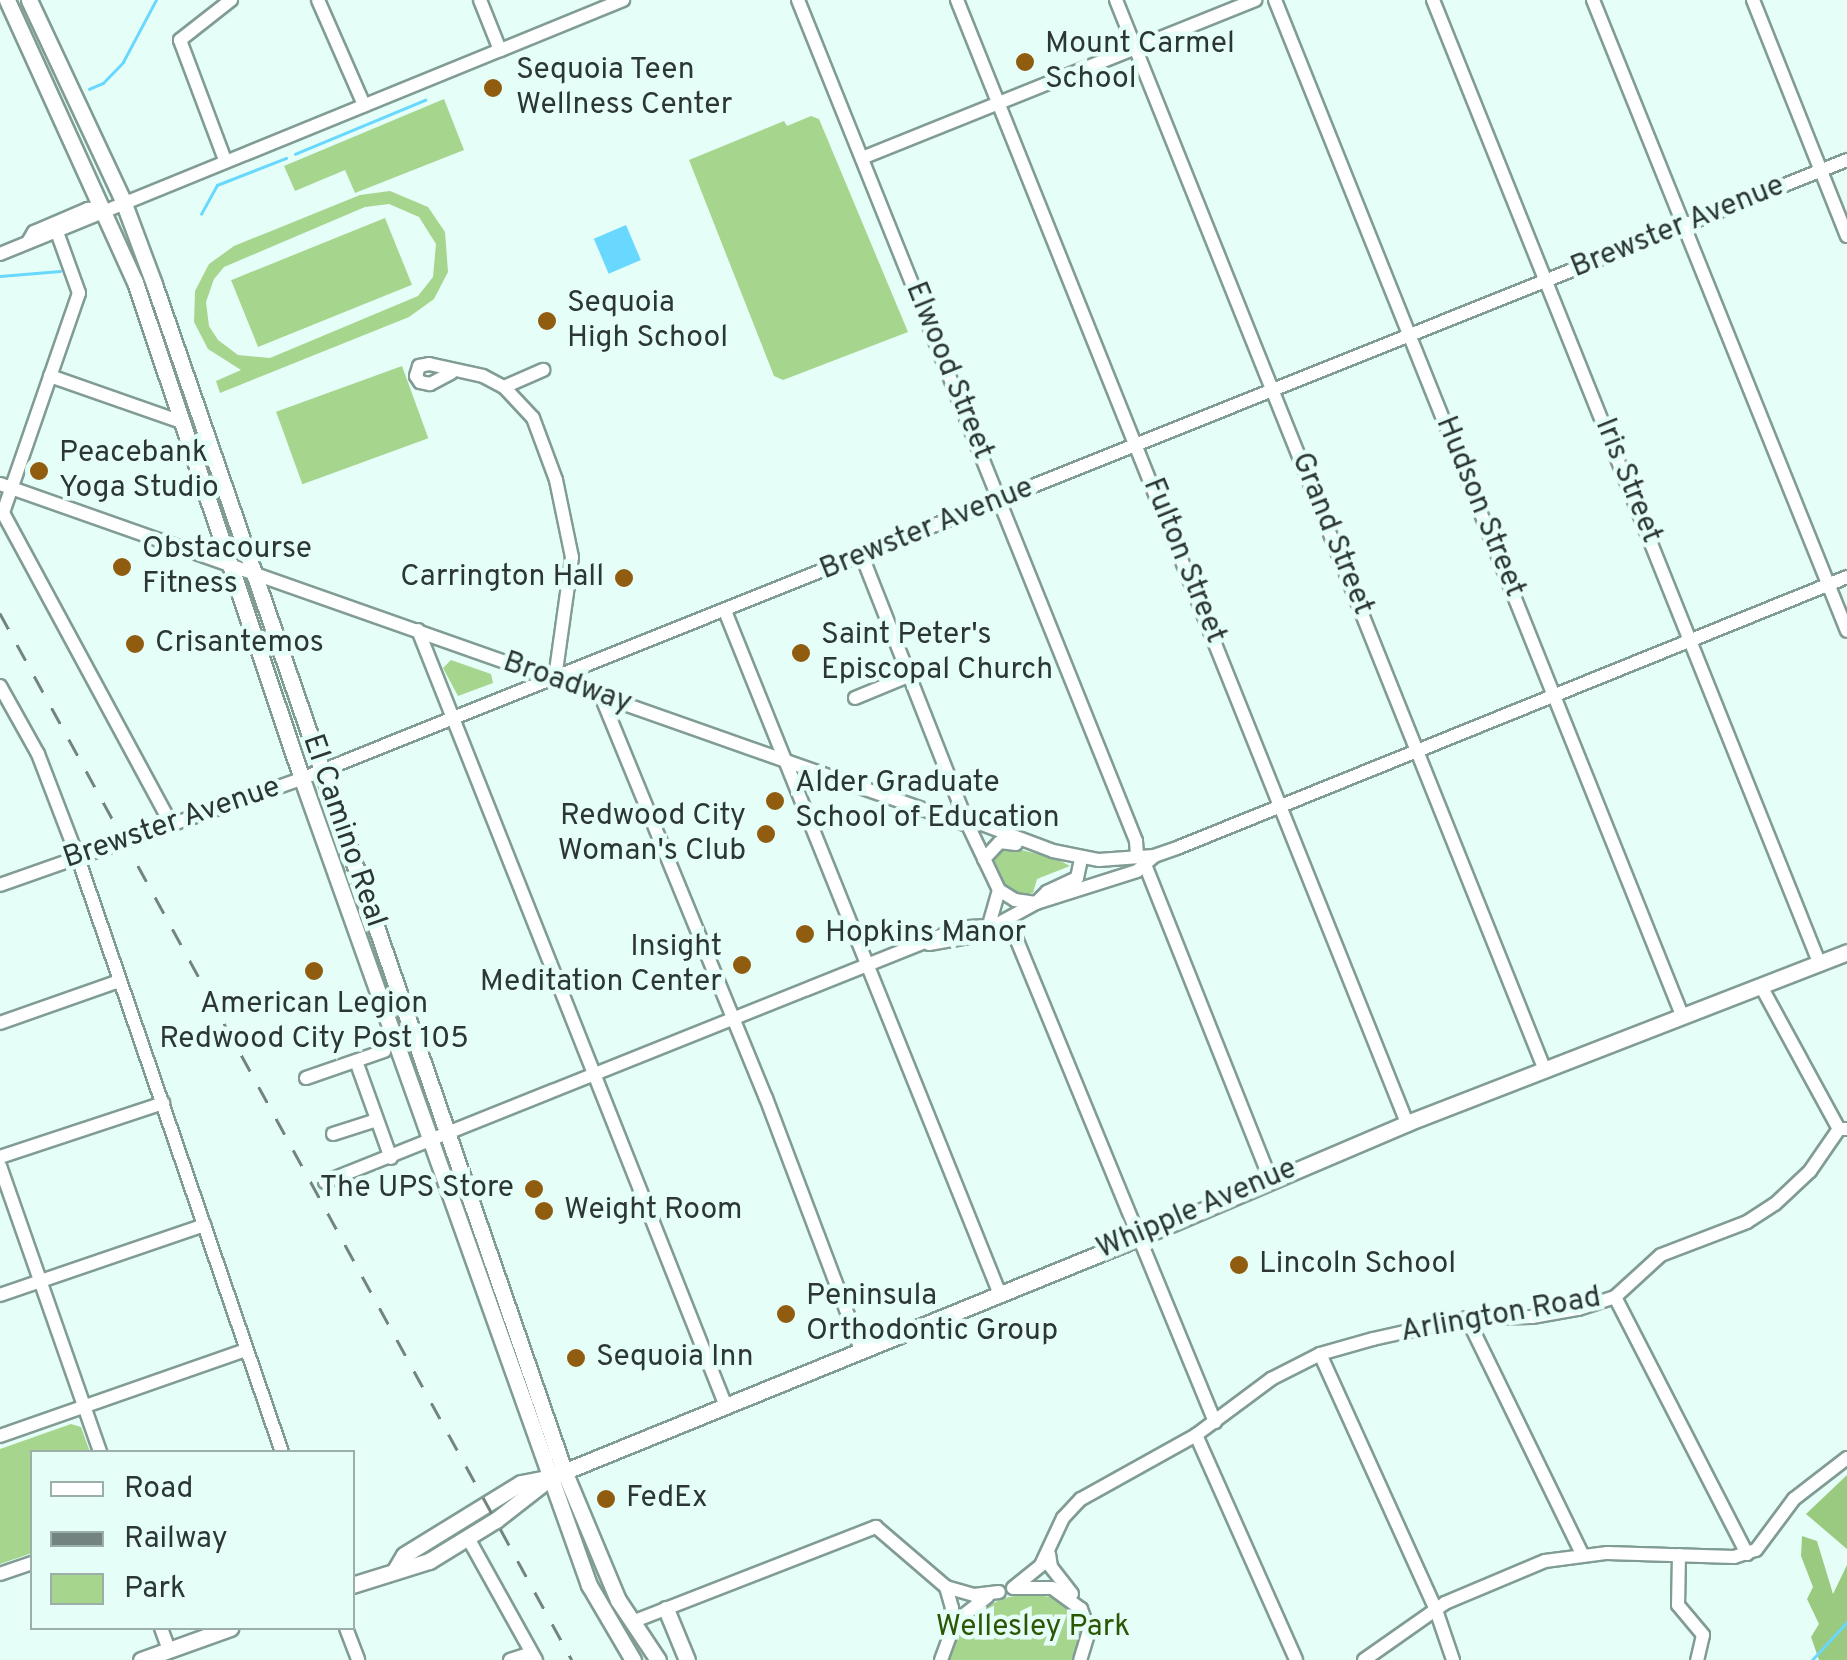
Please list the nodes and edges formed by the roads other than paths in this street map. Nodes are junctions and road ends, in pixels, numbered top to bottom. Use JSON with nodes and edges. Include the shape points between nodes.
{"nodes":[{"id":1,"x":7,"y":0,"type":"edge"},
{"id":2,"x":29,"y":0,"type":"edge"},
{"id":3,"x":230,"y":0,"type":"edge"},
{"id":4,"x":318,"y":0,"type":"edge"},
{"id":5,"x":480,"y":0,"type":"edge"},
{"id":6,"x":623,"y":0,"type":"edge"},
{"id":7,"x":798,"y":0,"type":"edge"},
{"id":8,"x":957,"y":0,"type":"edge"},
{"id":9,"x":1116,"y":0,"type":"edge"},
{"id":10,"x":1256,"y":0,"type":"edge"},
{"id":11,"x":1275,"y":0,"type":"edge"},
{"id":12,"x":1434,"y":0,"type":"edge"},
{"id":13,"x":1593,"y":0,"type":"edge"},
{"id":14,"x":1753,"y":0,"type":"edge"},
{"id":15,"x":1136,"y":49,"type":"junction"},
{"id":16,"x":500,"y":50,"type":"junction"},
{"id":17,"x":999,"y":104,"type":"junction"},
{"id":18,"x":364,"y":106,"type":"junction"},
{"id":19,"x":862,"y":158,"type":"junction"},
{"id":20,"x":226,"y":160,"type":"junction"},
{"id":21,"x":1847,"y":160,"type":"edge"},
{"id":22,"x":1821,"y":170,"type":"junction"},
{"id":23,"x":123,"y":201,"type":"junction"},
{"id":24,"x":106,"y":208,"type":"junction"},
{"id":25,"x":1684,"y":226,"type":"junction"},
{"id":26,"x":57,"y":232,"type":"junction"},
{"id":27,"x":1847,"y":236,"type":"edge"},
{"id":28,"x":28,"y":242,"type":"junction"},
{"id":29,"x":0,"y":254,"type":"edge"},
{"id":30,"x":1547,"y":281,"type":"junction"},
{"id":31,"x":1410,"y":336,"type":"junction"},
{"id":32,"x":542,"y":370,"type":"dead end"},
{"id":33,"x":451,"y":372,"type":"dead end"},
{"id":34,"x":50,"y":376,"type":"junction"},
{"id":35,"x":504,"y":387,"type":"junction"},
{"id":36,"x":1274,"y":390,"type":"junction"},
{"id":37,"x":184,"y":423,"type":"junction"},
{"id":38,"x":1137,"y":446,"type":"junction"},
{"id":39,"x":6,"y":485,"type":"edge"},
{"id":40,"x":1000,"y":501,"type":"junction"},
{"id":41,"x":862,"y":556,"type":"junction"},
{"id":42,"x":232,"y":564,"type":"junction"},
{"id":43,"x":253,"y":571,"type":"junction"},
{"id":44,"x":1847,"y":577,"type":"edge"},
{"id":45,"x":1828,"y":584,"type":"junction"},
{"id":46,"x":725,"y":610,"type":"junction"},
{"id":47,"x":418,"y":630,"type":"junction"},
{"id":48,"x":1847,"y":632,"type":"edge"},
{"id":49,"x":1691,"y":640,"type":"junction"},
{"id":50,"x":908,"y":676,"type":"junction"},
{"id":51,"x":555,"y":678,"type":"junction"},
{"id":52,"x":0,"y":686,"type":"edge"},
{"id":53,"x":1553,"y":695,"type":"junction"},
{"id":54,"x":601,"y":696,"type":"junction"},
{"id":55,"x":855,"y":698,"type":"dead end"},
{"id":56,"x":452,"y":719,"type":"junction"},
{"id":57,"x":1417,"y":750,"type":"junction"},
{"id":58,"x":785,"y":759,"type":"junction"},
{"id":59,"x":320,"y":771,"type":"junction"},
{"id":60,"x":302,"y":778,"type":"junction"},
{"id":61,"x":1280,"y":805,"type":"junction"},
{"id":62,"x":172,"y":824,"type":"junction"},
{"id":63,"x":968,"y":825,"type":"junction"},
{"id":64,"x":1042,"y":847,"type":"junction"},
{"id":65,"x":78,"y":858,"type":"junction"},
{"id":66,"x":984,"y":859,"type":"junction"},
{"id":67,"x":1081,"y":859,"type":"junction"},
{"id":68,"x":1146,"y":859,"type":"junction"},
{"id":69,"x":0,"y":885,"type":"edge"},
{"id":70,"x":999,"y":890,"type":"junction"},
{"id":71,"x":1036,"y":903,"type":"junction"},
{"id":72,"x":1009,"y":921,"type":"junction"},
{"id":73,"x":983,"y":926,"type":"junction"},
{"id":74,"x":1847,"y":952,"type":"edge"},
{"id":75,"x":1819,"y":962,"type":"junction"},
{"id":76,"x":868,"y":968,"type":"junction"},
{"id":77,"x":120,"y":981,"type":"junction"},
{"id":78,"x":1762,"y":988,"type":"junction"},
{"id":79,"x":1682,"y":1015,"type":"junction"},
{"id":80,"x":733,"y":1022,"type":"junction"},
{"id":81,"x":0,"y":1023,"type":"edge"},
{"id":82,"x":384,"y":1051,"type":"dead end"},
{"id":83,"x":356,"y":1061,"type":"junction"},
{"id":84,"x":1544,"y":1068,"type":"junction"},
{"id":85,"x":594,"y":1077,"type":"junction"},
{"id":86,"x":306,"y":1078,"type":"dead end"},
{"id":87,"x":163,"y":1103,"type":"junction"},
{"id":88,"x":377,"y":1120,"type":"junction"},
{"id":89,"x":1407,"y":1123,"type":"junction"},
{"id":90,"x":1843,"y":1129,"type":"edge"},
{"id":91,"x":333,"y":1134,"type":"dead end"},
{"id":92,"x":439,"y":1139,"type":"junction"},
{"id":93,"x":0,"y":1157,"type":"edge"},
{"id":94,"x":391,"y":1158,"type":"junction"},
{"id":95,"x":0,"y":1166,"type":"edge"},
{"id":96,"x":1270,"y":1179,"type":"junction"},
{"id":97,"x":325,"y":1182,"type":"dead end"},
{"id":98,"x":204,"y":1225,"type":"junction"},
{"id":99,"x":1138,"y":1238,"type":"junction"},
{"id":100,"x":38,"y":1282,"type":"junction"},
{"id":101,"x":999,"y":1292,"type":"junction"},
{"id":102,"x":0,"y":1295,"type":"edge"},
{"id":103,"x":1615,"y":1297,"type":"junction"},
{"id":104,"x":1468,"y":1318,"type":"junction"},
{"id":105,"x":861,"y":1349,"type":"junction"},
{"id":106,"x":245,"y":1350,"type":"junction"},
{"id":107,"x":1320,"y":1354,"type":"junction"},
{"id":108,"x":724,"y":1404,"type":"junction"},
{"id":109,"x":84,"y":1406,"type":"junction"},
{"id":110,"x":1215,"y":1422,"type":"junction"},
{"id":111,"x":1196,"y":1435,"type":"junction"},
{"id":112,"x":0,"y":1436,"type":"edge"},
{"id":113,"x":99,"y":1450,"type":"edge"},
{"id":114,"x":281,"y":1450,"type":"edge"},
{"id":115,"x":1847,"y":1458,"type":"edge"},
{"id":116,"x":558,"y":1474,"type":"junction"},
{"id":117,"x":468,"y":1538,"type":"junction"},
{"id":118,"x":1049,"y":1554,"type":"junction"},
{"id":119,"x":1582,"y":1554,"type":"junction"},
{"id":120,"x":1747,"y":1554,"type":"junction"},
{"id":121,"x":1679,"y":1556,"type":"junction"},
{"id":122,"x":30,"y":1564,"type":"edge"},
{"id":123,"x":394,"y":1570,"type":"junction"},
{"id":124,"x":0,"y":1574,"type":"edge"},
{"id":125,"x":355,"y":1584,"type":"edge"},
{"id":126,"x":946,"y":1587,"type":"junction"},
{"id":127,"x":1006,"y":1590,"type":"junction"},
{"id":128,"x":666,"y":1609,"type":"junction"},
{"id":129,"x":1436,"y":1610,"type":"junction"},
{"id":130,"x":632,"y":1622,"type":"junction"},
{"id":131,"x":1088,"y":1625,"type":"junction"},
{"id":132,"x":162,"y":1630,"type":"edge"},
{"id":133,"x":224,"y":1630,"type":"edge"},
{"id":134,"x":347,"y":1630,"type":"edge"},
{"id":135,"x":946,"y":1638,"type":"junction"},
{"id":136,"x":169,"y":1650,"type":"junction"},
{"id":137,"x":534,"y":1656,"type":"edge"},
{"id":138,"x":141,"y":1660,"type":"edge"},
{"id":139,"x":358,"y":1660,"type":"edge"},
{"id":140,"x":510,"y":1660,"type":"edge"},
{"id":141,"x":633,"y":1660,"type":"edge"},
{"id":142,"x":658,"y":1660,"type":"edge"},
{"id":143,"x":686,"y":1660,"type":"edge"},
{"id":144,"x":938,"y":1660,"type":"edge"},
{"id":145,"x":1080,"y":1660,"type":"edge"},
{"id":146,"x":1095,"y":1660,"type":"edge"},
{"id":147,"x":1296,"y":1660,"type":"edge"},
{"id":148,"x":1364,"y":1660,"type":"edge"},
{"id":149,"x":1454,"y":1660,"type":"edge"},
{"id":150,"x":1698,"y":1660,"type":"edge"}],
"edges":[{"from":1,"to":24,"type":"main road","name":"El Camino Real"},
{"from":2,"to":23,"type":"main road","name":"El Camino Real"},
{"from":3,"to":20,"type":"street","via":[[180,40]]},
{"from":4,"to":18,"type":"street"},
{"from":5,"to":16,"type":"street"},
{"from":6,"to":16,"type":"street"},
{"from":7,"to":19,"type":"street","name":"Elwood Street"},
{"from":8,"to":17,"type":"street","name":"Fulton Street"},
{"from":9,"to":15,"type":"street","name":"Grand Street"},
{"from":10,"to":15,"type":"street"},
{"from":11,"to":31,"type":"street","name":"Hudson Street"},
{"from":12,"to":30,"type":"street","name":"Iris Street"},
{"from":13,"to":25,"type":"street"},
{"from":14,"to":22,"type":"street"},
{"from":15,"to":17,"type":"street"},
{"from":15,"to":36,"type":"street","name":"Grand Street"},
{"from":16,"to":18,"type":"street"},
{"from":17,"to":19,"type":"street"},
{"from":17,"to":38,"type":"street","name":"Fulton Street"},
{"from":18,"to":20,"type":"street"},
{"from":19,"to":40,"type":"street","name":"Elwood Street"},
{"from":20,"to":23,"type":"street"},
{"from":21,"to":22,"type":"street","name":"Brewster Avenue"},
{"from":22,"to":25,"type":"street","name":"Brewster Avenue"},
{"from":22,"to":27,"type":"street"},
{"from":23,"to":24,"type":"street"},
{"from":23,"to":43,"type":"main road","name":"El Camino Real"},
{"from":24,"to":26,"type":"street"},
{"from":24,"to":28,"type":"street","via":[[34,232]]},
{"from":24,"to":37,"type":"main road","name":"El Camino Real"},
{"from":25,"to":30,"type":"street","name":"Brewster Avenue"},
{"from":25,"to":45,"type":"street"},
{"from":26,"to":28,"type":"street"},
{"from":26,"to":34,"type":"street","via":[[79,294]]},
{"from":28,"to":29,"type":"street"},
{"from":30,"to":31,"type":"street","name":"Brewster Avenue"},
{"from":30,"to":49,"type":"street","name":"Iris Street"},
{"from":31,"to":36,"type":"street","name":"Brewster Avenue"},
{"from":31,"to":53,"type":"street","name":"Hudson Street"},
{"from":32,"to":35,"type":"street"},
{"from":33,"to":35,"type":"street"},
{"from":34,"to":37,"type":"street"},
{"from":34,"to":39,"type":"street"},
{"from":35,"to":51,"type":"street","via":[[538,430],[572,547]]},
{"from":36,"to":38,"type":"street","name":"Brewster Avenue"},
{"from":36,"to":57,"type":"street","name":"Grand Street"},
{"from":37,"to":42,"type":"main road","name":"El Camino Real"},
{"from":38,"to":40,"type":"street","name":"Brewster Avenue"},
{"from":38,"to":61,"type":"street","name":"Fulton Street"},
{"from":39,"to":42,"type":"street","name":"Broadway"},
{"from":39,"to":62,"type":"street","via":[[4,517]]},
{"from":40,"to":41,"type":"street","name":"Brewster Avenue"},
{"from":40,"to":68,"type":"street","name":"Elwood Street"},
{"from":41,"to":46,"type":"street","name":"Brewster Avenue"},
{"from":41,"to":50,"type":"street"},
{"from":42,"to":43,"type":"street","name":"Broadway"},
{"from":42,"to":60,"type":"main road","name":"El Camino Real"},
{"from":43,"to":47,"type":"street","name":"Broadway"},
{"from":43,"to":59,"type":"main road","name":"El Camino Real"},
{"from":44,"to":45,"type":"street"},
{"from":45,"to":48,"type":"street"},
{"from":45,"to":49,"type":"street"},
{"from":46,"to":51,"type":"street","name":"Brewster Avenue"},
{"from":46,"to":58,"type":"street"},
{"from":47,"to":51,"type":"street","name":"Broadway"},
{"from":47,"to":56,"type":"street"},
{"from":49,"to":53,"type":"street"},
{"from":49,"to":75,"type":"street","name":"Iris Street"},
{"from":50,"to":55,"type":"street"},
{"from":50,"to":63,"type":"street"},
{"from":51,"to":54,"type":"street","name":"Broadway"},
{"from":51,"to":56,"type":"street","name":"Brewster Avenue"},
{"from":52,"to":65,"type":"street","via":[[38,754]]},
{"from":53,"to":57,"type":"street"},
{"from":53,"to":79,"type":"street","name":"Hudson Street"},
{"from":54,"to":58,"type":"street","name":"Broadway"},
{"from":54,"to":80,"type":"street"},
{"from":56,"to":59,"type":"street","name":"Brewster Avenue"},
{"from":56,"to":85,"type":"street"},
{"from":57,"to":61,"type":"street"},
{"from":57,"to":84,"type":"street","name":"Grand Street"},
{"from":58,"to":63,"type":"street","name":"Broadway"},
{"from":58,"to":76,"type":"street"},
{"from":59,"to":60,"type":"street","name":"Brewster Avenue"},
{"from":59,"to":92,"type":"main road","name":"El Camino Real"},
{"from":60,"to":62,"type":"street","name":"Brewster Avenue"},
{"from":60,"to":92,"type":"main road","name":"El Camino Real"},
{"from":61,"to":68,"type":"street"},
{"from":61,"to":89,"type":"street","name":"Fulton Street"},
{"from":62,"to":65,"type":"street","name":"Brewster Avenue"},
{"from":63,"to":64,"type":"street","name":"Broadway","via":[[979,823]]},
{"from":63,"to":66,"type":"street"},
{"from":64,"to":66,"type":"street","via":[[1006,840]]},
{"from":64,"to":67,"type":"street","name":"Broadway"},
{"from":65,"to":69,"type":"street","name":"Brewster Avenue"},
{"from":65,"to":77,"type":"street"},
{"from":66,"to":70,"type":"street"},
{"from":67,"to":68,"type":"street","name":"Broadway"},
{"from":67,"to":71,"type":"street","via":[[1076,878]]},
{"from":68,"to":71,"type":"street","via":[[1111,879]]},
{"from":68,"to":96,"type":"street","name":"Elwood Street"},
{"from":70,"to":71,"type":"street"},
{"from":70,"to":73,"type":"street"},
{"from":71,"to":72,"type":"street"},
{"from":72,"to":73,"type":"street"},
{"from":72,"to":99,"type":"street"},
{"from":73,"to":76,"type":"street"},
{"from":74,"to":75,"type":"main road","name":"Whipple Avenue"},
{"from":75,"to":78,"type":"main road","name":"Whipple Avenue"},
{"from":76,"to":80,"type":"street"},
{"from":76,"to":101,"type":"street"},
{"from":77,"to":81,"type":"street"},
{"from":77,"to":87,"type":"street"},
{"from":78,"to":79,"type":"main road","name":"Whipple Avenue"},
{"from":78,"to":90,"type":"street"},
{"from":79,"to":84,"type":"main road","name":"Whipple Avenue"},
{"from":80,"to":85,"type":"street"},
{"from":80,"to":105,"type":"street"},
{"from":82,"to":83,"type":"street"},
{"from":83,"to":86,"type":"street"},
{"from":83,"to":88,"type":"street"},
{"from":84,"to":89,"type":"main road","name":"Whipple Avenue"},
{"from":85,"to":92,"type":"street"},
{"from":85,"to":108,"type":"street"},
{"from":87,"to":93,"type":"street"},
{"from":87,"to":98,"type":"street"},
{"from":88,"to":91,"type":"street"},
{"from":88,"to":94,"type":"street"},
{"from":89,"to":96,"type":"main road","name":"Whipple Avenue"},
{"from":90,"to":103,"type":"street","name":"Arlington Road","via":[[1774,1204],[1747,1222],[1661,1255]]},
{"from":92,"to":94,"type":"street"},
{"from":92,"to":116,"type":"main road","name":"El Camino Real"},
{"from":94,"to":97,"type":"street"},
{"from":95,"to":100,"type":"street"},
{"from":96,"to":99,"type":"main road","name":"Whipple Avenue"},
{"from":98,"to":100,"type":"street"},
{"from":98,"to":106,"type":"street"},
{"from":99,"to":101,"type":"main road","name":"Whipple Avenue"},
{"from":99,"to":110,"type":"street"},
{"from":100,"to":102,"type":"street"},
{"from":100,"to":109,"type":"street"},
{"from":101,"to":105,"type":"main road","name":"Whipple Avenue"},
{"from":103,"to":104,"type":"street","name":"Arlington Road","via":[[1532,1317]]},
{"from":103,"to":120,"type":"street"},
{"from":104,"to":107,"type":"street","name":"Arlington Road"},
{"from":104,"to":119,"type":"street"},
{"from":105,"to":108,"type":"main road","name":"Whipple Avenue"},
{"from":106,"to":109,"type":"street"},
{"from":106,"to":114,"type":"street"},
{"from":107,"to":110,"type":"street","name":"Arlington Road","via":[[1271,1379]]},
{"from":107,"to":129,"type":"street"},
{"from":108,"to":116,"type":"main road","name":"Whipple Avenue"},
{"from":109,"to":112,"type":"street"},
{"from":109,"to":113,"type":"street"},
{"from":110,"to":111,"type":"street","name":"Arlington Road"},
{"from":111,"to":118,"type":"street","name":"Arlington Road","via":[[1081,1499],[1063,1518]]},
{"from":111,"to":147,"type":"street"},
{"from":115,"to":120,"type":"street","via":[[1803,1490],[1766,1543]]},
{"from":116,"to":117,"type":"main road","name":"Whipple Avenue"},
{"from":116,"to":123,"type":"main road","name":"Whipple Avenue","via":[[485,1501],[404,1555]]},
{"from":116,"to":130,"type":"main road","name":"El Camino Real"},
{"from":116,"to":141,"type":"main road","name":"El Camino Real","via":[[589,1585]]},
{"from":117,"to":123,"type":"main road","name":"Whipple Avenue","via":[[429,1561]]},
{"from":117,"to":137,"type":"street"},
{"from":118,"to":127,"type":"street","name":"Arlington Road"},
{"from":118,"to":131,"type":"street","via":[[1050,1567]]},
{"from":119,"to":121,"type":"street"},
{"from":119,"to":129,"type":"street","via":[[1508,1573]]},
{"from":120,"to":121,"type":"street"},
{"from":121,"to":150,"type":"street","via":[[1678,1604],[1703,1635]]},
{"from":122,"to":124,"type":"street"},
{"from":123,"to":125,"type":"main road","name":"Whipple Avenue"},
{"from":126,"to":127,"type":"street","via":[[974,1595]]},
{"from":126,"to":128,"type":"street","via":[[876,1527]]},
{"from":126,"to":135,"type":"street","via":[[952,1608]]},
{"from":127,"to":131,"type":"street","via":[[1052,1588],[1074,1601]]},
{"from":127,"to":135,"type":"street","name":"Arlington Road","via":[[964,1612]]},
{"from":128,"to":130,"type":"street"},
{"from":128,"to":143,"type":"main road"},
{"from":129,"to":148,"type":"street"},
{"from":129,"to":149,"type":"street"},
{"from":130,"to":142,"type":"main road","name":"El Camino Real"},
{"from":131,"to":145,"type":"street"},
{"from":131,"to":146,"type":"street"},
{"from":132,"to":136,"type":"street"},
{"from":133,"to":136,"type":"main road"},
{"from":134,"to":139,"type":"street"},
{"from":135,"to":144,"type":"street"},
{"from":136,"to":138,"type":"main road"},
{"from":137,"to":140,"type":"street"}]}
